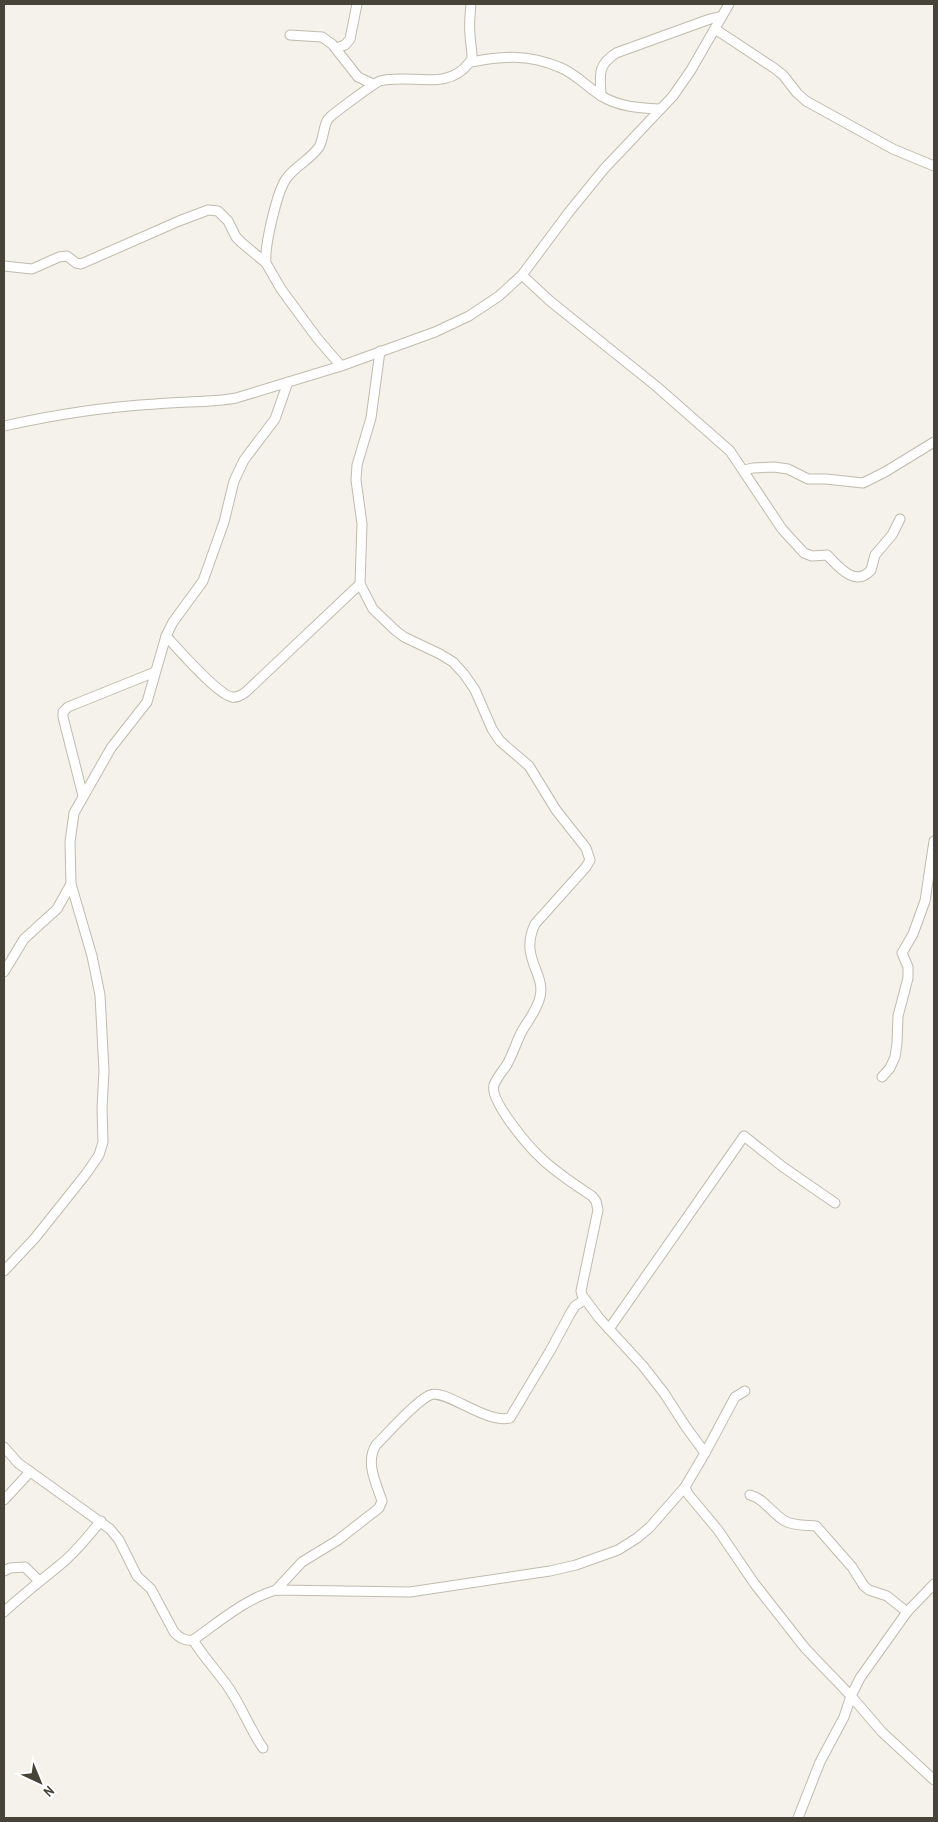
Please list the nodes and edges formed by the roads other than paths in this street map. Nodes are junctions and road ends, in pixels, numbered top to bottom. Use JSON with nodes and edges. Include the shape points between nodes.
{"nodes":[{"id":1,"x":356,"y":4,"type":"edge"},
{"id":2,"x":471,"y":4,"type":"edge"},
{"id":3,"x":729,"y":4,"type":"edge"},
{"id":4,"x":722,"y":16,"type":"junction"},
{"id":5,"x":715,"y":29,"type":"junction"},
{"id":6,"x":290,"y":35,"type":"dead end"},
{"id":7,"x":336,"y":48,"type":"junction"},
{"id":8,"x":471,"y":62,"type":"junction"},
{"id":9,"x":373,"y":84,"type":"junction"},
{"id":10,"x":600,"y":96,"type":"junction"},
{"id":11,"x":660,"y":109,"type":"junction"},
{"id":12,"x":934,"y":166,"type":"edge"},
{"id":13,"x":266,"y":263,"type":"junction"},
{"id":14,"x":4,"y":266,"type":"edge"},
{"id":15,"x":522,"y":275,"type":"junction"},
{"id":16,"x":380,"y":351,"type":"junction"},
{"id":17,"x":341,"y":366,"type":"junction"},
{"id":18,"x":288,"y":382,"type":"junction"},
{"id":19,"x":4,"y":426,"type":"edge"},
{"id":20,"x":934,"y":442,"type":"edge"},
{"id":21,"x":744,"y":470,"type":"junction"},
{"id":22,"x":900,"y":519,"type":"dead end"},
{"id":23,"x":360,"y":584,"type":"junction"},
{"id":24,"x":166,"y":636,"type":"junction"},
{"id":25,"x":155,"y":672,"type":"junction"},
{"id":26,"x":83,"y":796,"type":"junction"},
{"id":27,"x":934,"y":841,"type":"edge"},
{"id":28,"x":71,"y":884,"type":"junction"},
{"id":29,"x":4,"y":972,"type":"edge"},
{"id":30,"x":882,"y":1077,"type":"dead end"},
{"id":31,"x":835,"y":1203,"type":"dead end"},
{"id":32,"x":4,"y":1271,"type":"edge"},
{"id":33,"x":584,"y":1300,"type":"junction"},
{"id":34,"x":609,"y":1329,"type":"junction"},
{"id":35,"x":745,"y":1391,"type":"dead end"},
{"id":36,"x":4,"y":1447,"type":"edge"},
{"id":37,"x":705,"y":1453,"type":"junction"},
{"id":38,"x":30,"y":1472,"type":"junction"},
{"id":39,"x":685,"y":1487,"type":"junction"},
{"id":40,"x":750,"y":1495,"type":"dead end"},
{"id":41,"x":4,"y":1500,"type":"edge"},
{"id":42,"x":101,"y":1521,"type":"junction"},
{"id":43,"x":4,"y":1571,"type":"edge"},
{"id":44,"x":39,"y":1581,"type":"junction"},
{"id":45,"x":934,"y":1584,"type":"edge"},
{"id":46,"x":276,"y":1590,"type":"junction"},
{"id":47,"x":4,"y":1612,"type":"edge"},
{"id":48,"x":907,"y":1612,"type":"junction"},
{"id":49,"x":192,"y":1640,"type":"junction"},
{"id":50,"x":851,"y":1696,"type":"junction"},
{"id":51,"x":263,"y":1748,"type":"dead end"},
{"id":52,"x":934,"y":1780,"type":"edge"},
{"id":53,"x":798,"y":1818,"type":"edge"}],
"edges":[{"from":1,"to":7,"type":"street","via":[[350,39]]},
{"from":2,"to":8,"type":"street"},
{"from":3,"to":4,"type":"street"},
{"from":4,"to":5,"type":"street"},
{"from":4,"to":10,"type":"street","via":[[616,53],[601,67]]},
{"from":5,"to":11,"type":"street","via":[[691,70]]},
{"from":5,"to":12,"type":"street","via":[[783,75],[806,101],[893,149]]},
{"from":6,"to":7,"type":"street","via":[[322,37]]},
{"from":7,"to":9,"type":"street","via":[[358,77]]},
{"from":8,"to":9,"type":"street","via":[[446,79],[401,79]]},
{"from":8,"to":10,"type":"street","via":[[519,56],[535,59],[561,67]]},
{"from":9,"to":13,"type":"street","via":[[327,120],[319,147],[286,180],[270,230]]},
{"from":10,"to":11,"type":"street","via":[[638,108]]},
{"from":11,"to":15,"type":"street","via":[[604,169]]},
{"from":13,"to":14,"type":"street","via":[[236,237],[223,214],[213,210],[179,220],[82,264],[67,256],[32,269]]},
{"from":13,"to":17,"type":"street","via":[[280,289]]},
{"from":15,"to":16,"type":"street","via":[[470,316]]},
{"from":15,"to":21,"type":"street","via":[[702,425],[730,451]]},
{"from":16,"to":17,"type":"street"},
{"from":16,"to":23,"type":"street","via":[[371,418],[356,465],[362,524]]},
{"from":17,"to":18,"type":"street"},
{"from":18,"to":19,"type":"street","via":[[221,401],[155,404],[54,416]]},
{"from":18,"to":24,"type":"street","via":[[275,419],[244,460],[234,481],[224,522],[203,581]]},
{"from":20,"to":21,"type":"street","via":[[863,483],[808,479],[788,469],[774,467]]},
{"from":21,"to":22,"type":"street","via":[[782,529],[804,554],[826,555],[851,576],[861,577],[870,570],[875,555],[892,535]]},
{"from":23,"to":24,"type":"street","via":[[237,697],[223,692]]},
{"from":23,"to":33,"type":"street","via":[[373,609],[395,630],[453,662],[464,674],[496,735],[529,766],[556,810],[586,848],[590,860],[531,932],[529,945],[541,994],[537,1008],[493,1086],[498,1104],[539,1157],[596,1200],[598,1210],[581,1291]]},
{"from":24,"to":25,"type":"street"},
{"from":25,"to":26,"type":"street","via":[[147,702],[117,738]]},
{"from":25,"to":26,"type":"street","via":[[68,707],[63,712]]},
{"from":26,"to":28,"type":"street","via":[[74,813],[71,829]]},
{"from":27,"to":30,"type":"street","via":[[925,901],[902,954],[908,967],[908,978],[898,1016],[895,1057]]},
{"from":28,"to":29,"type":"street","via":[[57,909],[24,938]]},
{"from":28,"to":32,"type":"street","via":[[100,995],[103,1142],[86,1174]]},
{"from":31,"to":34,"type":"street","via":[[744,1136]]},
{"from":33,"to":34,"type":"street"},
{"from":33,"to":46,"type":"street","via":[[570,1314],[510,1418],[487,1416],[442,1395],[432,1394],[422,1400],[371,1453],[370,1465],[382,1501],[379,1508],[338,1540],[302,1562]]},
{"from":34,"to":37,"type":"street","via":[[664,1393]]},
{"from":35,"to":37,"type":"street","via":[[735,1397]]},
{"from":36,"to":38,"type":"street"},
{"from":37,"to":39,"type":"street"},
{"from":38,"to":41,"type":"street"},
{"from":38,"to":42,"type":"street"},
{"from":39,"to":46,"type":"street","via":[[637,1538],[618,1550],[576,1565],[410,1592]]},
{"from":39,"to":50,"type":"street","via":[[805,1648]]},
{"from":40,"to":48,"type":"street","via":[[759,1498],[786,1521],[816,1526],[868,1590],[887,1596]]},
{"from":42,"to":44,"type":"street","via":[[78,1549]]},
{"from":42,"to":49,"type":"street","via":[[119,1540],[137,1576],[151,1589],[174,1632],[179,1638]]},
{"from":43,"to":44,"type":"street","via":[[25,1566]]},
{"from":44,"to":47,"type":"street"},
{"from":45,"to":48,"type":"street"},
{"from":46,"to":49,"type":"street","via":[[262,1594]]},
{"from":48,"to":50,"type":"street"},
{"from":49,"to":51,"type":"street","via":[[227,1685]]},
{"from":50,"to":52,"type":"street","via":[[882,1732]]},
{"from":50,"to":53,"type":"street"}]}
